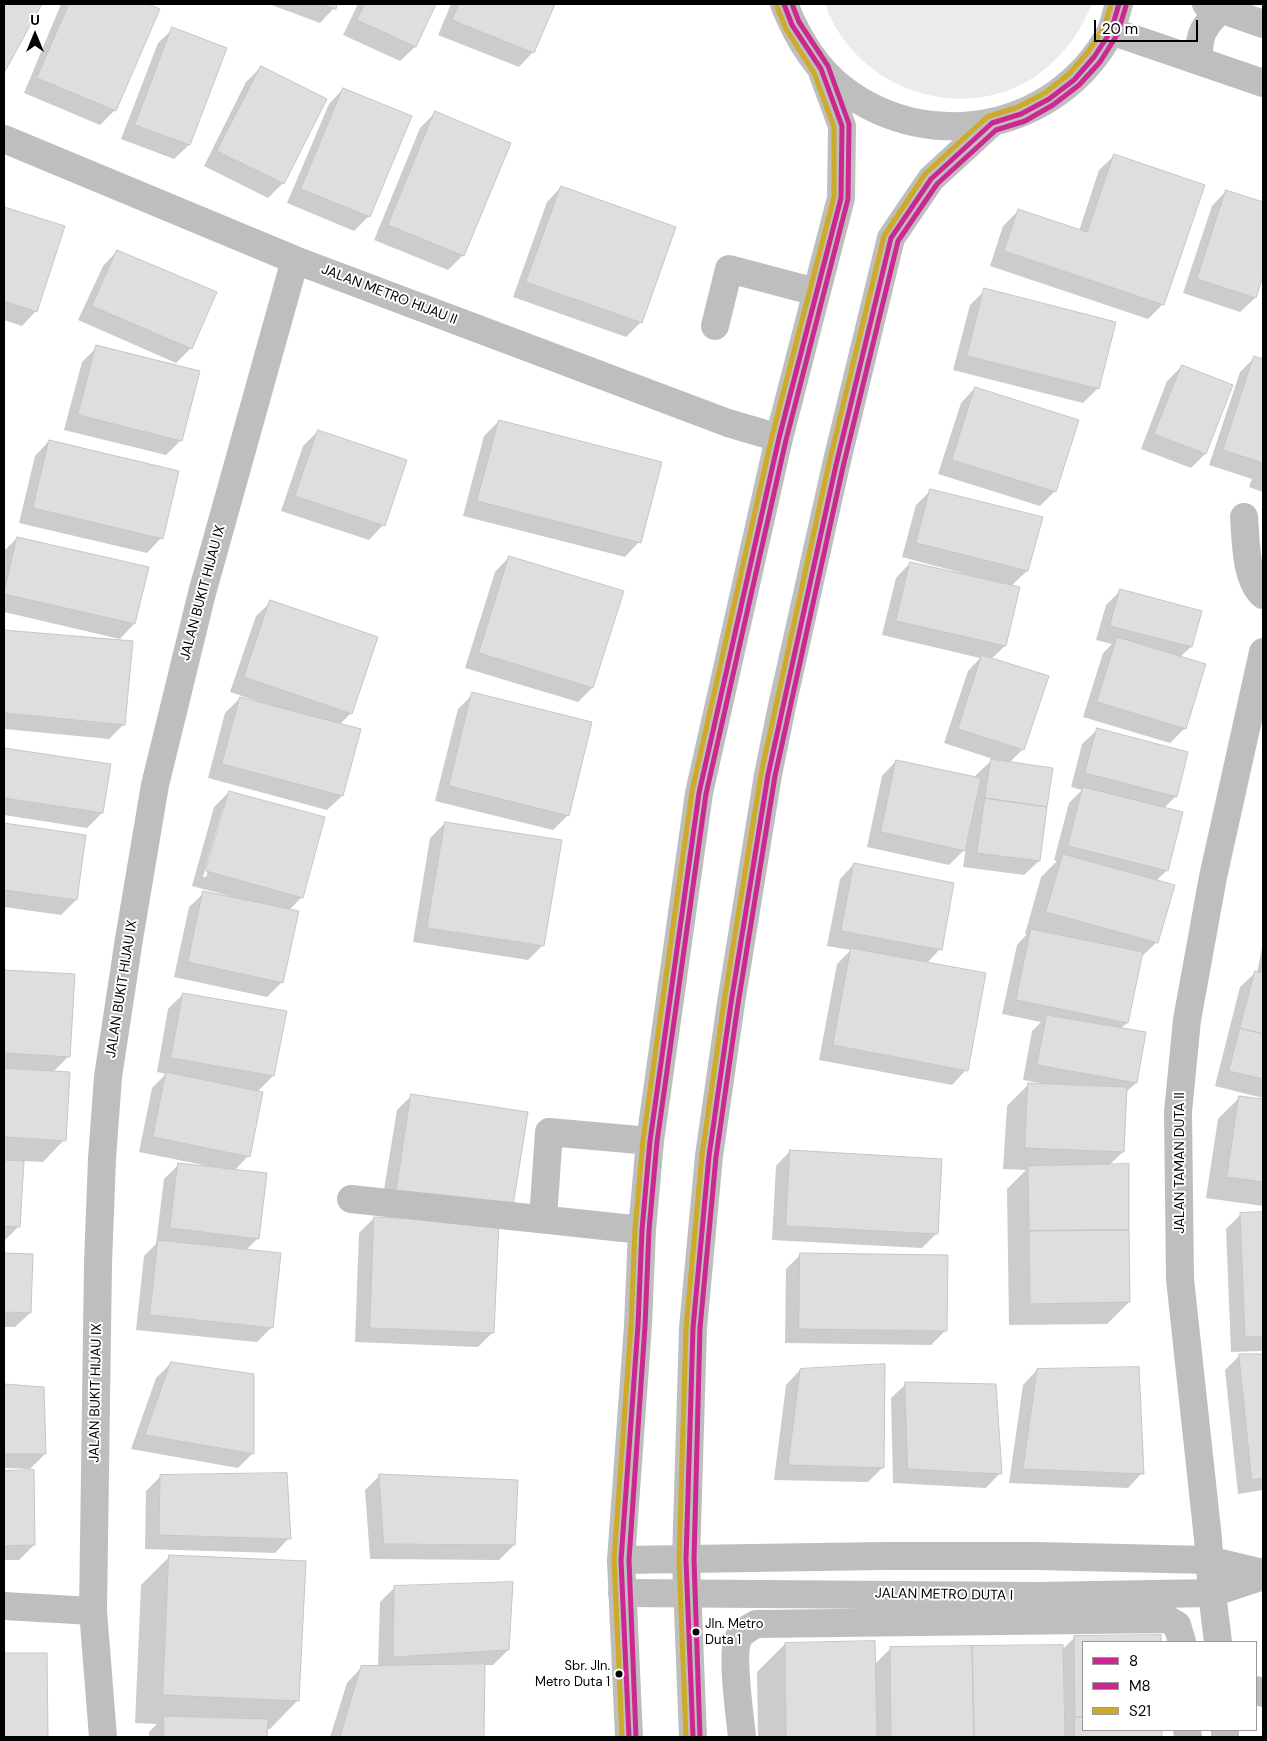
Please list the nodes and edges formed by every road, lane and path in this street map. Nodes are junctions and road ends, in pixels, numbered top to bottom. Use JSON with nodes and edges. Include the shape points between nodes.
{"nodes":[{"id":1,"x":784,"y":4,"type":"edge"},
{"id":2,"x":1119,"y":4,"type":"edge"},
{"id":3,"x":1214,"y":7,"type":"edge"},
{"id":4,"x":1263,"y":24,"type":"edge"},
{"id":5,"x":1111,"y":31,"type":"junction"},
{"id":6,"x":1200,"y":61,"type":"junction"},
{"id":7,"x":821,"y":69,"type":"junction"},
{"id":8,"x":1263,"y":83,"type":"edge"},
{"id":9,"x":992,"y":123,"type":"junction"},
{"id":10,"x":4,"y":139,"type":"edge"},
{"id":11,"x":295,"y":260,"type":"junction"},
{"id":12,"x":816,"y":292,"type":"junction"},
{"id":13,"x":715,"y":326,"type":"dead end"},
{"id":14,"x":779,"y":438,"type":"junction"},
{"id":15,"x":1244,"y":517,"type":"dead end"},
{"id":16,"x":1263,"y":595,"type":"edge"},
{"id":17,"x":1263,"y":652,"type":"edge"},
{"id":18,"x":650,"y":1141,"type":"junction"},
{"id":19,"x":351,"y":1199,"type":"dead end"},
{"id":20,"x":543,"y":1219,"type":"junction"},
{"id":21,"x":642,"y":1230,"type":"junction"},
{"id":22,"x":883,"y":1556,"type":"junction"},
{"id":23,"x":1036,"y":1556,"type":"junction"},
{"id":24,"x":621,"y":1560,"type":"junction"},
{"id":25,"x":686,"y":1560,"type":"junction"},
{"id":26,"x":1209,"y":1560,"type":"junction"},
{"id":27,"x":1263,"y":1574,"type":"edge"},
{"id":28,"x":622,"y":1593,"type":"junction"},
{"id":29,"x":686,"y":1593,"type":"junction"},
{"id":30,"x":1212,"y":1593,"type":"junction"},
{"id":31,"x":773,"y":1594,"type":"junction"},
{"id":32,"x":882,"y":1594,"type":"junction"},
{"id":33,"x":4,"y":1606,"type":"edge"},
{"id":34,"x":1036,"y":1608,"type":"junction"},
{"id":35,"x":93,"y":1610,"type":"junction"},
{"id":36,"x":774,"y":1624,"type":"junction"},
{"id":37,"x":1182,"y":1641,"type":"edge"},
{"id":38,"x":1218,"y":1641,"type":"edge"},
{"id":39,"x":103,"y":1737,"type":"edge"},
{"id":40,"x":629,"y":1737,"type":"edge"},
{"id":41,"x":693,"y":1737,"type":"edge"},
{"id":42,"x":742,"y":1737,"type":"edge"}],
"edges":[{"from":1,"to":7,"type":"main road","via":[[792,25]]},
{"from":2,"to":5,"type":"main road"},
{"from":3,"to":4,"type":"main road"},
{"from":3,"to":6,"type":"main road","via":[[1198,46]]},
{"from":5,"to":6,"type":"main road"},
{"from":5,"to":9,"type":"main road","via":[[1074,80],[1021,114]]},
{"from":6,"to":8,"type":"main road"},
{"from":7,"to":9,"type":"main road","via":[[844,90],[876,110],[910,122],[947,127]]},
{"from":7,"to":12,"type":"main road","via":[[842,126],[841,198]]},
{"from":9,"to":25,"type":"main road","via":[[931,180],[892,238],[836,465],[782,706],[732,993],[709,1156],[692,1328]]},
{"from":10,"to":11,"type":"main road","name":"JALAN METRO HIJAU II"},
{"from":11,"to":14,"type":"main road","name":"JALAN METRO HIJAU II","via":[[719,419]]},
{"from":11,"to":35,"type":"main road","name":"JALAN BUKIT HIJAU IX","via":[[202,593],[155,785],[108,1077],[98,1263]]},
{"from":12,"to":13,"type":"main road","via":[[729,269]]},
{"from":12,"to":14,"type":"main road"},
{"from":14,"to":18,"type":"main road","via":[[699,793]]},
{"from":15,"to":16,"type":"main road","via":[[1249,565],[1256,589]]},
{"from":17,"to":26,"type":"main road","name":"JALAN TAMAN DUTA II","via":[[1213,877],[1187,1020],[1178,1112],[1180,1279]]},
{"from":18,"to":20,"type":"main road","via":[[549,1132]]},
{"from":18,"to":21,"type":"main road"},
{"from":19,"to":20,"type":"main road"},
{"from":20,"to":21,"type":"main road"},
{"from":21,"to":24,"type":"main road"},
{"from":22,"to":23,"type":"main road","name":"JALAN METRO DUTA I"},
{"from":22,"to":25,"type":"main road","name":"JALAN METRO DUTA I"},
{"from":22,"to":32,"type":"main road"},
{"from":23,"to":26,"type":"main road","name":"JALAN METRO DUTA I"},
{"from":23,"to":34,"type":"main road"},
{"from":24,"to":25,"type":"main road","name":"JALAN METRO DUTA I"},
{"from":24,"to":28,"type":"main road"},
{"from":25,"to":29,"type":"main road"},
{"from":26,"to":27,"type":"main road","name":"JALAN METRO DUTA I"},
{"from":26,"to":30,"type":"main road","name":"JALAN TAMAN DUTA II"},
{"from":27,"to":30,"type":"main road","name":"JALAN METRO DUTA I"},
{"from":28,"to":29,"type":"main road","name":"JALAN METRO DUTA I"},
{"from":28,"to":40,"type":"main road"},
{"from":29,"to":31,"type":"main road","name":"JALAN METRO DUTA I"},
{"from":29,"to":41,"type":"main road"},
{"from":30,"to":34,"type":"main road","name":"JALAN METRO DUTA I"},
{"from":30,"to":38,"type":"main road","name":"JALAN TAMAN DUTA II"},
{"from":31,"to":32,"type":"main road","name":"JALAN METRO DUTA I"},
{"from":31,"to":36,"type":"main road"},
{"from":32,"to":34,"type":"main road","name":"JALAN METRO DUTA I"},
{"from":33,"to":35,"type":"main road"},
{"from":34,"to":36,"type":"main road"},
{"from":34,"to":37,"type":"main road","via":[[1167,1619],[1177,1625]]},
{"from":35,"to":39,"type":"main road","name":"JALAN BUKIT HIJAU IX"},
{"from":36,"to":42,"type":"main road","via":[[756,1624],[738,1639],[735,1655]]}]}
